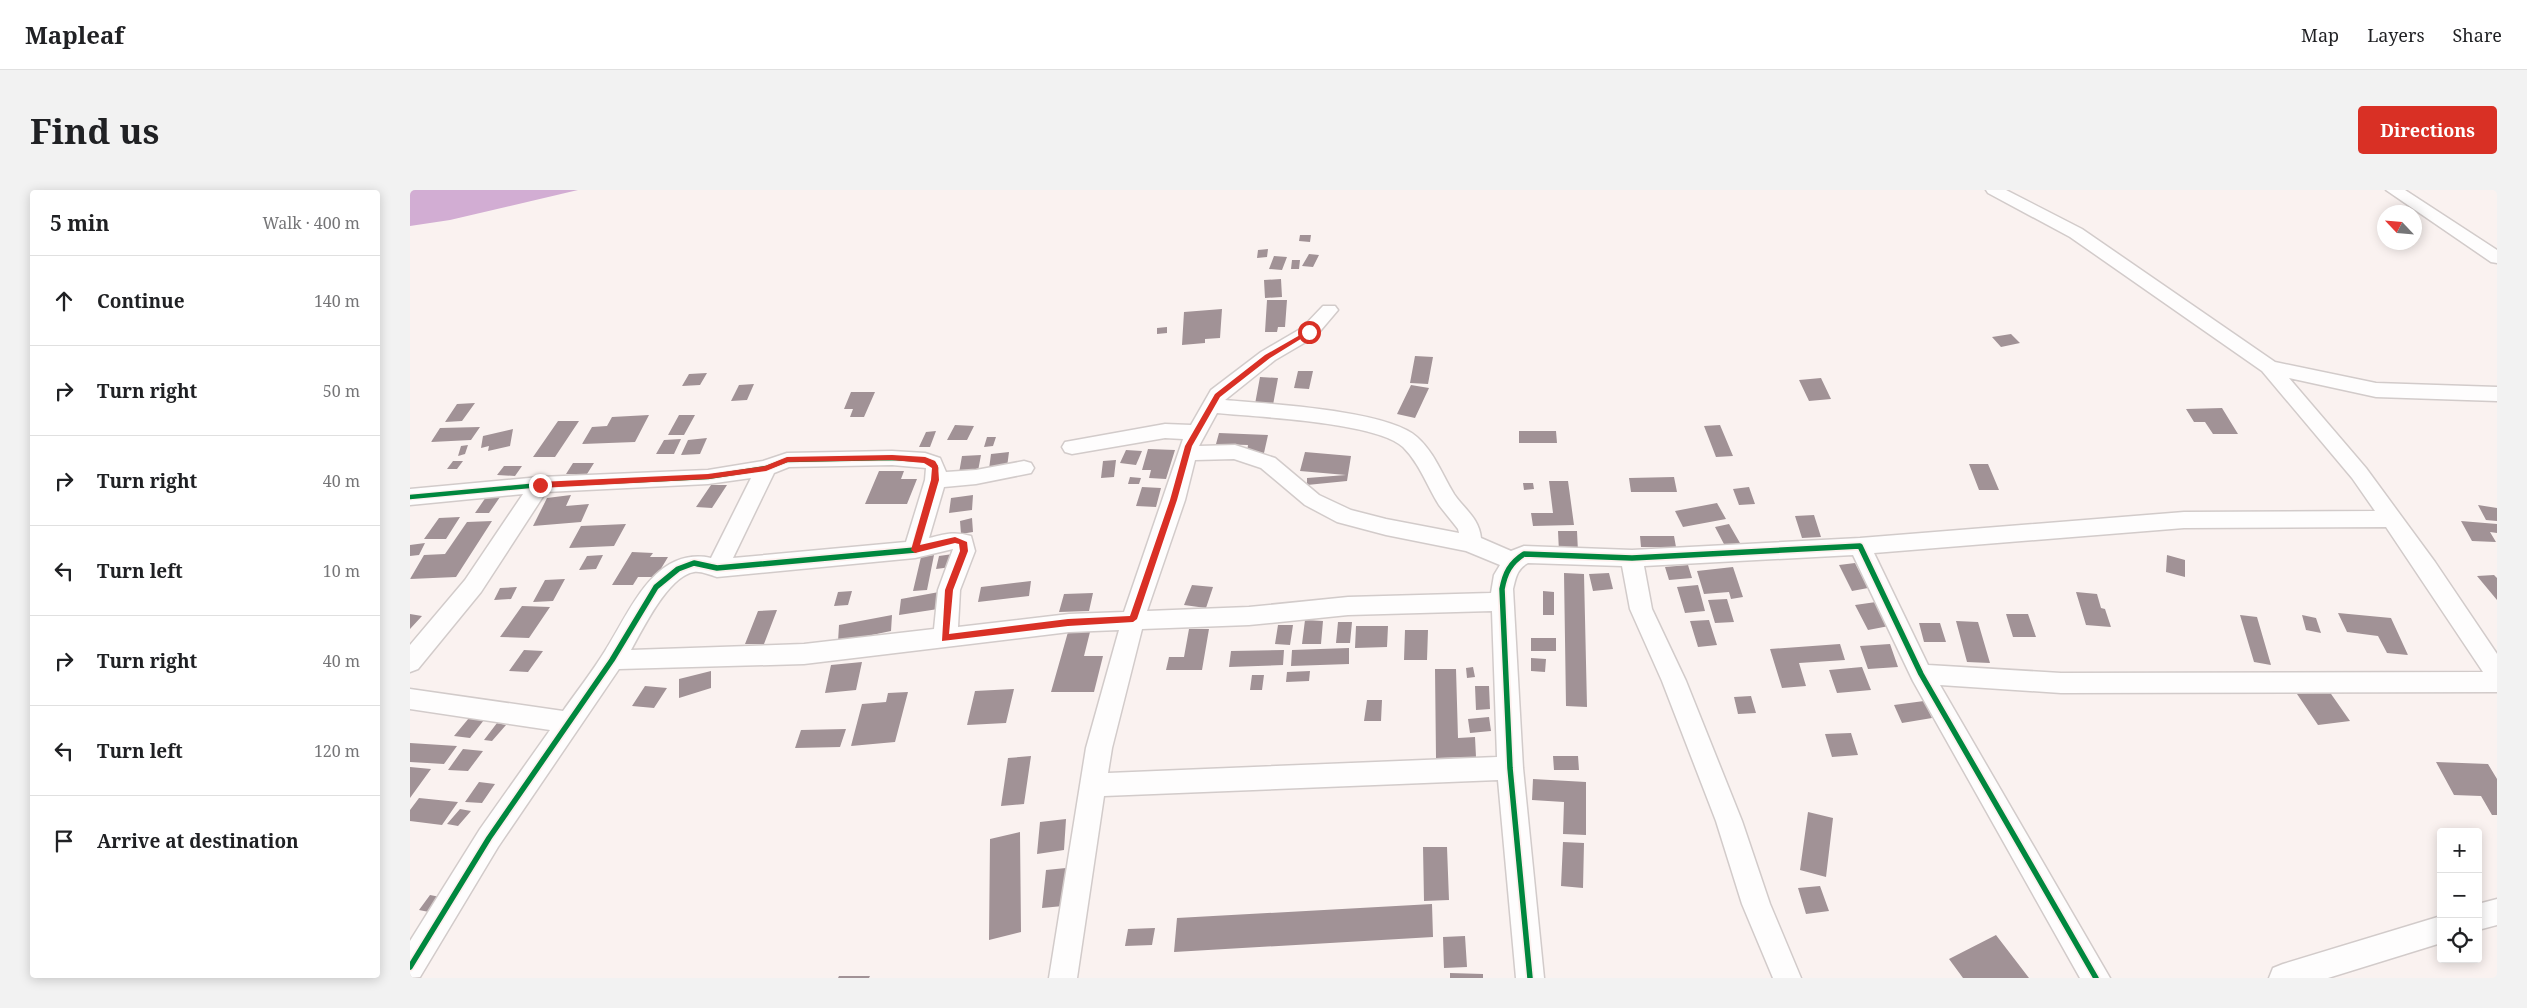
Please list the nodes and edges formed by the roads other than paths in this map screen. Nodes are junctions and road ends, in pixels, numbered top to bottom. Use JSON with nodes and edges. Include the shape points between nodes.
{"nodes":[{"id":1,"x":1994,"y":190,"type":"edge"},
{"id":2,"x":2394,"y":190,"type":"edge"},
{"id":3,"x":2497,"y":258,"type":"edge"},
{"id":4,"x":1329,"y":310,"type":"dead end"},
{"id":5,"x":2269,"y":367,"type":"junction"},
{"id":6,"x":2497,"y":394,"type":"edge"},
{"id":7,"x":1212,"y":406,"type":"junction"},
{"id":8,"x":1197,"y":432,"type":"junction"},
{"id":9,"x":1072,"y":447,"type":"dead end"},
{"id":10,"x":1187,"y":453,"type":"junction"},
{"id":11,"x":766,"y":468,"type":"junction"},
{"id":12,"x":1024,"y":468,"type":"dead end"},
{"id":13,"x":935,"y":480,"type":"junction"},
{"id":14,"x":540,"y":485,"type":"junction"},
{"id":15,"x":410,"y":497,"type":"edge"},
{"id":16,"x":2392,"y":518,"type":"junction"},
{"id":17,"x":1470,"y":543,"type":"junction"},
{"id":18,"x":1860,"y":546,"type":"junction"},
{"id":19,"x":915,"y":550,"type":"junction"},
{"id":20,"x":1632,"y":558,"type":"junction"},
{"id":21,"x":1513,"y":561,"type":"junction"},
{"id":22,"x":717,"y":568,"type":"junction"},
{"id":23,"x":1504,"y":602,"type":"junction"},
{"id":24,"x":1133,"y":619,"type":"junction"},
{"id":25,"x":945,"y":638,"type":"junction"},
{"id":26,"x":612,"y":660,"type":"junction"},
{"id":27,"x":410,"y":662,"type":"edge"},
{"id":28,"x":2497,"y":673,"type":"edge"},
{"id":29,"x":1921,"y":674,"type":"junction"},
{"id":30,"x":2497,"y":682,"type":"edge"},
{"id":31,"x":410,"y":699,"type":"edge"},
{"id":32,"x":568,"y":722,"type":"junction"},
{"id":33,"x":1510,"y":768,"type":"junction"},
{"id":34,"x":1095,"y":785,"type":"junction"},
{"id":35,"x":2497,"y":912,"type":"edge"},
{"id":36,"x":2482,"y":916,"type":"edge"},
{"id":37,"x":2437,"y":929,"type":"edge"},
{"id":38,"x":410,"y":967,"type":"edge"},
{"id":39,"x":1063,"y":978,"type":"edge"},
{"id":40,"x":1530,"y":978,"type":"edge"},
{"id":41,"x":1787,"y":978,"type":"edge"},
{"id":42,"x":2096,"y":978,"type":"edge"},
{"id":43,"x":2283,"y":978,"type":"edge"}],
"edges":[{"from":1,"to":5,"type":"street","via":[[2076,233]]},
{"from":2,"to":3,"type":"street"},
{"from":4,"to":7,"type":"street","via":[[1309,332],[1268,356],[1218,395]]},
{"from":5,"to":6,"type":"street","via":[[2376,390]]},
{"from":5,"to":16,"type":"street","via":[[2359,473]]},
{"from":7,"to":8,"type":"street"},
{"from":7,"to":17,"type":"street","via":[[1330,417],[1393,432],[1409,441],[1424,458],[1447,500],[1469,527]]},
{"from":8,"to":9,"type":"street","via":[[1165,432]]},
{"from":8,"to":10,"type":"street"},
{"from":10,"to":17,"type":"street","via":[[1235,452],[1268,463],[1312,500],[1345,516]]},
{"from":10,"to":24,"type":"street"},
{"from":11,"to":13,"type":"street","via":[[787,460],[925,460],[936,468]]},
{"from":11,"to":14,"type":"street","via":[[708,477]]},
{"from":11,"to":22,"type":"street"},
{"from":12,"to":13,"type":"street","via":[[976,477]]},
{"from":13,"to":19,"type":"street"},
{"from":14,"to":15,"type":"street"},
{"from":14,"to":27,"type":"street","via":[[473,586]]},
{"from":16,"to":18,"type":"street","via":[[2184,520]]},
{"from":16,"to":28,"type":"street"},
{"from":17,"to":21,"type":"street"},
{"from":18,"to":20,"type":"street"},
{"from":18,"to":29,"type":"street"},
{"from":19,"to":22,"type":"street"},
{"from":19,"to":25,"type":"street","via":[[955,540],[963,542],[964,551],[949,590]]},
{"from":20,"to":21,"type":"street","via":[[1524,554]]},
{"from":20,"to":41,"type":"street","via":[[1640,609],[1674,681],[1756,904]]},
{"from":21,"to":23,"type":"street","via":[[1504,575]]},
{"from":22,"to":26,"type":"street","via":[[694,563],[678,569],[656,587]]},
{"from":23,"to":24,"type":"street","via":[[1348,606],[1249,616]]},
{"from":23,"to":33,"type":"street"},
{"from":24,"to":25,"type":"street","via":[[1068,623]]},
{"from":24,"to":34,"type":"street","via":[[1099,748]]},
{"from":25,"to":26,"type":"street","via":[[804,654]]},
{"from":26,"to":32,"type":"street"},
{"from":29,"to":30,"type":"street","via":[[2061,683]]},
{"from":29,"to":42,"type":"street"},
{"from":31,"to":32,"type":"street"},
{"from":32,"to":38,"type":"street","via":[[489,838]]},
{"from":33,"to":34,"type":"street"},
{"from":33,"to":40,"type":"street"},
{"from":34,"to":39,"type":"street"},
{"from":35,"to":36,"type":"street"},
{"from":37,"to":43,"type":"street"}]}
